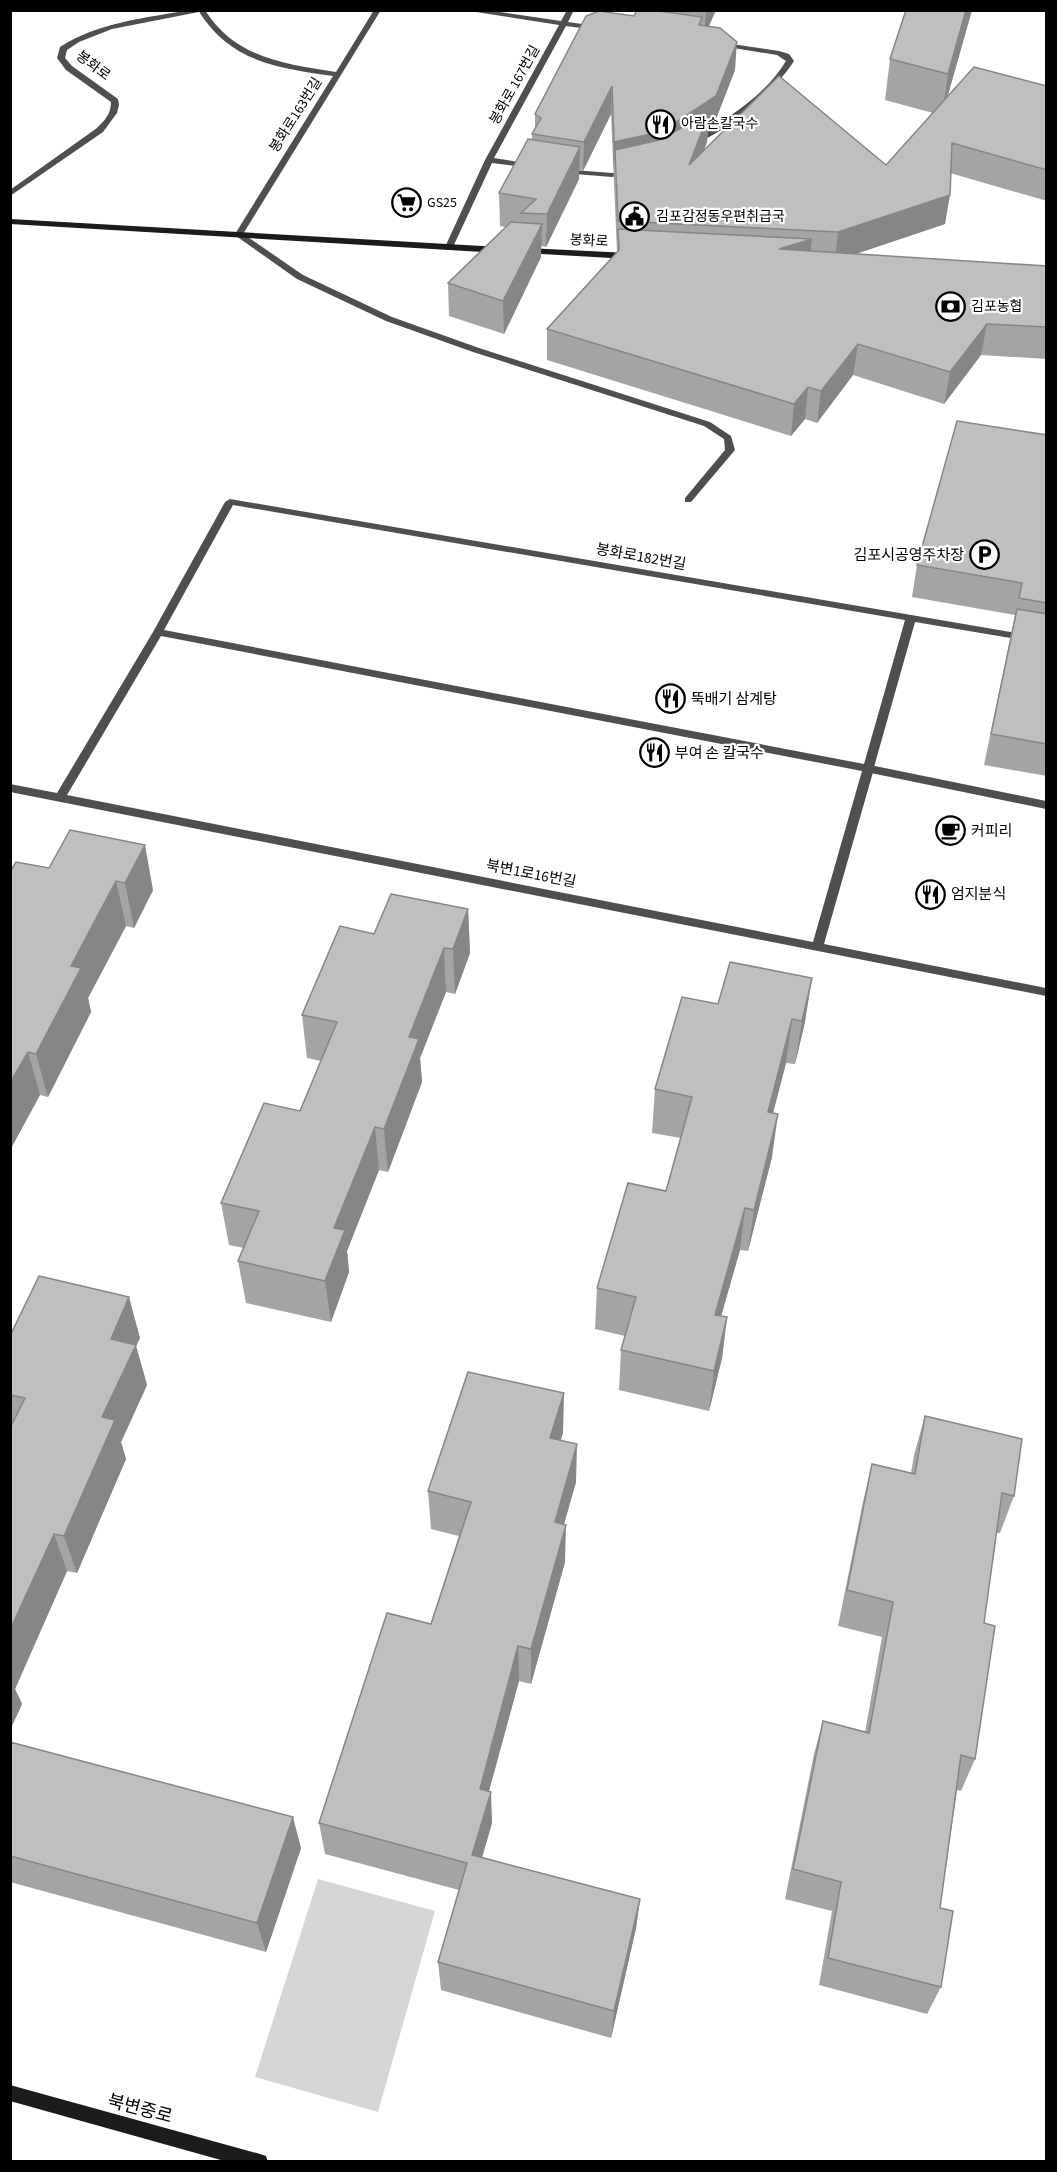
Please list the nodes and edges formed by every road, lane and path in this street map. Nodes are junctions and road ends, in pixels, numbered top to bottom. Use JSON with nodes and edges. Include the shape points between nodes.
{"nodes":[{"id":1,"x":378,"y":10,"type":"edge"},
{"id":2,"x":466,"y":10,"type":"edge"},
{"id":3,"x":571,"y":10,"type":"edge"},
{"id":4,"x":201,"y":11,"type":"edge"},
{"id":5,"x":564,"y":24,"type":"junction"},
{"id":6,"x":609,"y":30,"type":"edge"},
{"id":7,"x":710,"y":43,"type":"edge"},
{"id":8,"x":337,"y":74,"type":"junction"},
{"id":9,"x":692,"y":144,"type":"edge"},
{"id":10,"x":489,"y":160,"type":"junction"},
{"id":11,"x":535,"y":167,"type":"edge"},
{"id":12,"x":558,"y":170,"type":"edge"},
{"id":13,"x":634,"y":171,"type":"edge"},
{"id":14,"x":10,"y":194,"type":"edge"},
{"id":15,"x":10,"y":221,"type":"edge"},
{"id":16,"x":239,"y":234,"type":"junction"},
{"id":17,"x":449,"y":247,"type":"junction"},
{"id":18,"x":508,"y":250,"type":"edge"},
{"id":19,"x":520,"y":250,"type":"edge"},
{"id":20,"x":637,"y":256,"type":"edge"},
{"id":21,"x":688,"y":500,"type":"dead end"},
{"id":22,"x":911,"y":618,"type":"junction"},
{"id":23,"x":158,"y":632,"type":"junction"},
{"id":24,"x":1047,"y":641,"type":"edge"},
{"id":25,"x":870,"y":769,"type":"junction"},
{"id":26,"x":10,"y":788,"type":"edge"},
{"id":27,"x":60,"y":798,"type":"junction"},
{"id":28,"x":1047,"y":805,"type":"edge"},
{"id":29,"x":818,"y":945,"type":"junction"},
{"id":30,"x":1047,"y":992,"type":"edge"},
{"id":31,"x":10,"y":2093,"type":"edge"},
{"id":32,"x":260,"y":2162,"type":"edge"}],
"edges":[{"from":1,"to":8,"type":"street","name":"봉화로163번길"},
{"from":2,"to":5,"type":"street"},
{"from":3,"to":5,"type":"street","name":"봉화로 167번길"},
{"from":4,"to":8,"type":"street","via":[[220,35],[257,58]]},
{"from":4,"to":14,"type":"street","name":"봉화로","via":[[86,35],[63,49],[61,58],[69,68],[115,101],[116,108],[100,130]]},
{"from":5,"to":6,"type":"street"},
{"from":5,"to":10,"type":"street","name":"봉화로 167번길"},
{"from":7,"to":9,"type":"street","via":[[778,53],[790,61],[785,72],[762,93],[722,126]]},
{"from":8,"to":16,"type":"street","name":"봉화로163번길"},
{"from":10,"to":11,"type":"street"},
{"from":10,"to":17,"type":"street","name":"봉화로 167번길"},
{"from":12,"to":13,"type":"street","via":[[612,175]]},
{"from":15,"to":16,"type":"street"},
{"from":16,"to":17,"type":"street"},
{"from":16,"to":21,"type":"street","via":[[300,277],[389,319],[707,424],[728,438],[730,450]]},
{"from":17,"to":18,"type":"street"},
{"from":19,"to":20,"type":"street","name":"봉화로"},
{"from":22,"to":23,"type":"street","name":"봉화로182번길","via":[[231,502]]},
{"from":22,"to":24,"type":"street","name":"봉화로182번길"},
{"from":22,"to":25,"type":"street"},
{"from":23,"to":25,"type":"street"},
{"from":23,"to":27,"type":"street"},
{"from":25,"to":28,"type":"street"},
{"from":25,"to":29,"type":"street"},
{"from":26,"to":27,"type":"street","name":"북변1로16번길"},
{"from":27,"to":29,"type":"street","name":"북변1로16번길"},
{"from":29,"to":30,"type":"street","name":"북변1로16번길"},
{"from":31,"to":32,"type":"street","name":"북변중로"}]}
